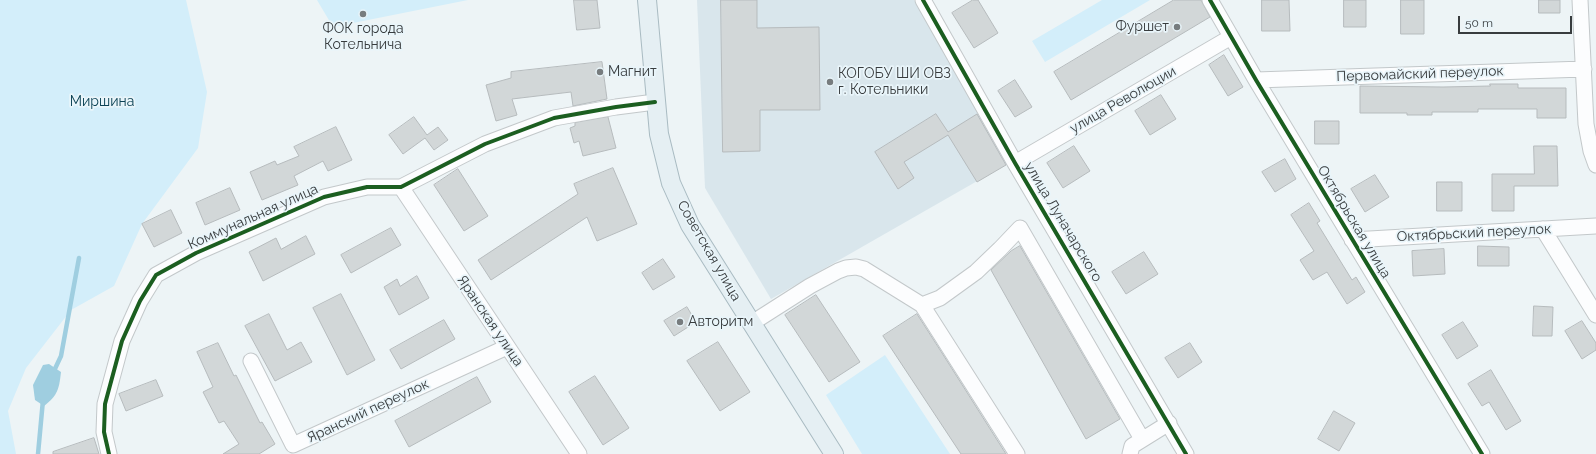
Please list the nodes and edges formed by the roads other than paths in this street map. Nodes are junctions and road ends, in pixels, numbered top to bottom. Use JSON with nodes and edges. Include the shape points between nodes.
{"nodes":[{"id":1,"x":647,"y":0,"type":"edge"},
{"id":2,"x":923,"y":0,"type":"edge"},
{"id":3,"x":1210,"y":0,"type":"edge"},
{"id":4,"x":1580,"y":0,"type":"edge"},
{"id":5,"x":1231,"y":37,"type":"junction"},
{"id":6,"x":1584,"y":69,"type":"junction"},
{"id":7,"x":1256,"y":80,"type":"junction"},
{"id":8,"x":656,"y":102,"type":"junction"},
{"id":9,"x":1015,"y":163,"type":"junction"},
{"id":10,"x":1596,"y":165,"type":"edge"},
{"id":11,"x":401,"y":187,"type":"junction"},
{"id":12,"x":1596,"y":226,"type":"edge"},
{"id":13,"x":1543,"y":229,"type":"junction"},
{"id":14,"x":1352,"y":240,"type":"junction"},
{"id":15,"x":922,"y":305,"type":"junction"},
{"id":16,"x":1596,"y":315,"type":"edge"},
{"id":17,"x":752,"y":323,"type":"junction"},
{"id":18,"x":507,"y":347,"type":"junction"},
{"id":19,"x":251,"y":361,"type":"dead end"},
{"id":20,"x":1169,"y":423,"type":"junction"},
{"id":21,"x":1142,"y":439,"type":"junction"},
{"id":22,"x":109,"y":454,"type":"edge"},
{"id":23,"x":579,"y":454,"type":"edge"},
{"id":24,"x":834,"y":454,"type":"edge"},
{"id":25,"x":1017,"y":454,"type":"edge"},
{"id":26,"x":1130,"y":454,"type":"edge"},
{"id":27,"x":1186,"y":454,"type":"edge"},
{"id":28,"x":1482,"y":454,"type":"edge"}],
"edges":[{"from":1,"to":8,"type":"main road","name":"Советская улица"},
{"from":2,"to":9,"type":"street","name":"улица Луначарского"},
{"from":3,"to":5,"type":"street","name":"Октябрьская улица"},
{"from":4,"to":6,"type":"street"},
{"from":5,"to":7,"type":"street","name":"Октябрьская улица"},
{"from":5,"to":9,"type":"street","name":"улица Революции"},
{"from":6,"to":7,"type":"street","name":"Первомайский переулок"},
{"from":6,"to":10,"type":"street","via":[[1586,124]]},
{"from":7,"to":14,"type":"street","name":"Октябрьская улица"},
{"from":8,"to":11,"type":"street","name":"Коммунальная улица","via":[[554,118],[485,144]]},
{"from":8,"to":17,"type":"main road","name":"Советская улица","via":[[659,134],[671,183],[690,225]]},
{"from":9,"to":20,"type":"street","name":"улица Луначарского"},
{"from":11,"to":18,"type":"street","name":"Яранская улица"},
{"from":11,"to":22,"type":"street","name":"Коммунальная улица","via":[[367,187],[324,197],[196,252],[156,275],[140,301],[122,341],[105,404],[104,432]]},
{"from":12,"to":13,"type":"street","name":"Октябрьский переулок"},
{"from":13,"to":14,"type":"street","name":"Октябрьский переулок"},
{"from":13,"to":16,"type":"street"},
{"from":14,"to":28,"type":"street","name":"Октябрьская улица"},
{"from":15,"to":17,"type":"street","via":[[864,269],[846,268],[810,286]]},
{"from":15,"to":21,"type":"street","via":[[940,298],[976,272],[1020,228]]},
{"from":15,"to":25,"type":"street"},
{"from":17,"to":24,"type":"main road","name":"Советская улица"},
{"from":18,"to":19,"type":"street","name":"Яранский переулок","via":[[294,445]]},
{"from":18,"to":23,"type":"street","name":"Яранская улица"},
{"from":20,"to":21,"type":"street"},
{"from":20,"to":27,"type":"street","name":"улица Луначарского"},
{"from":21,"to":26,"type":"street","via":[[1132,446]]}]}
